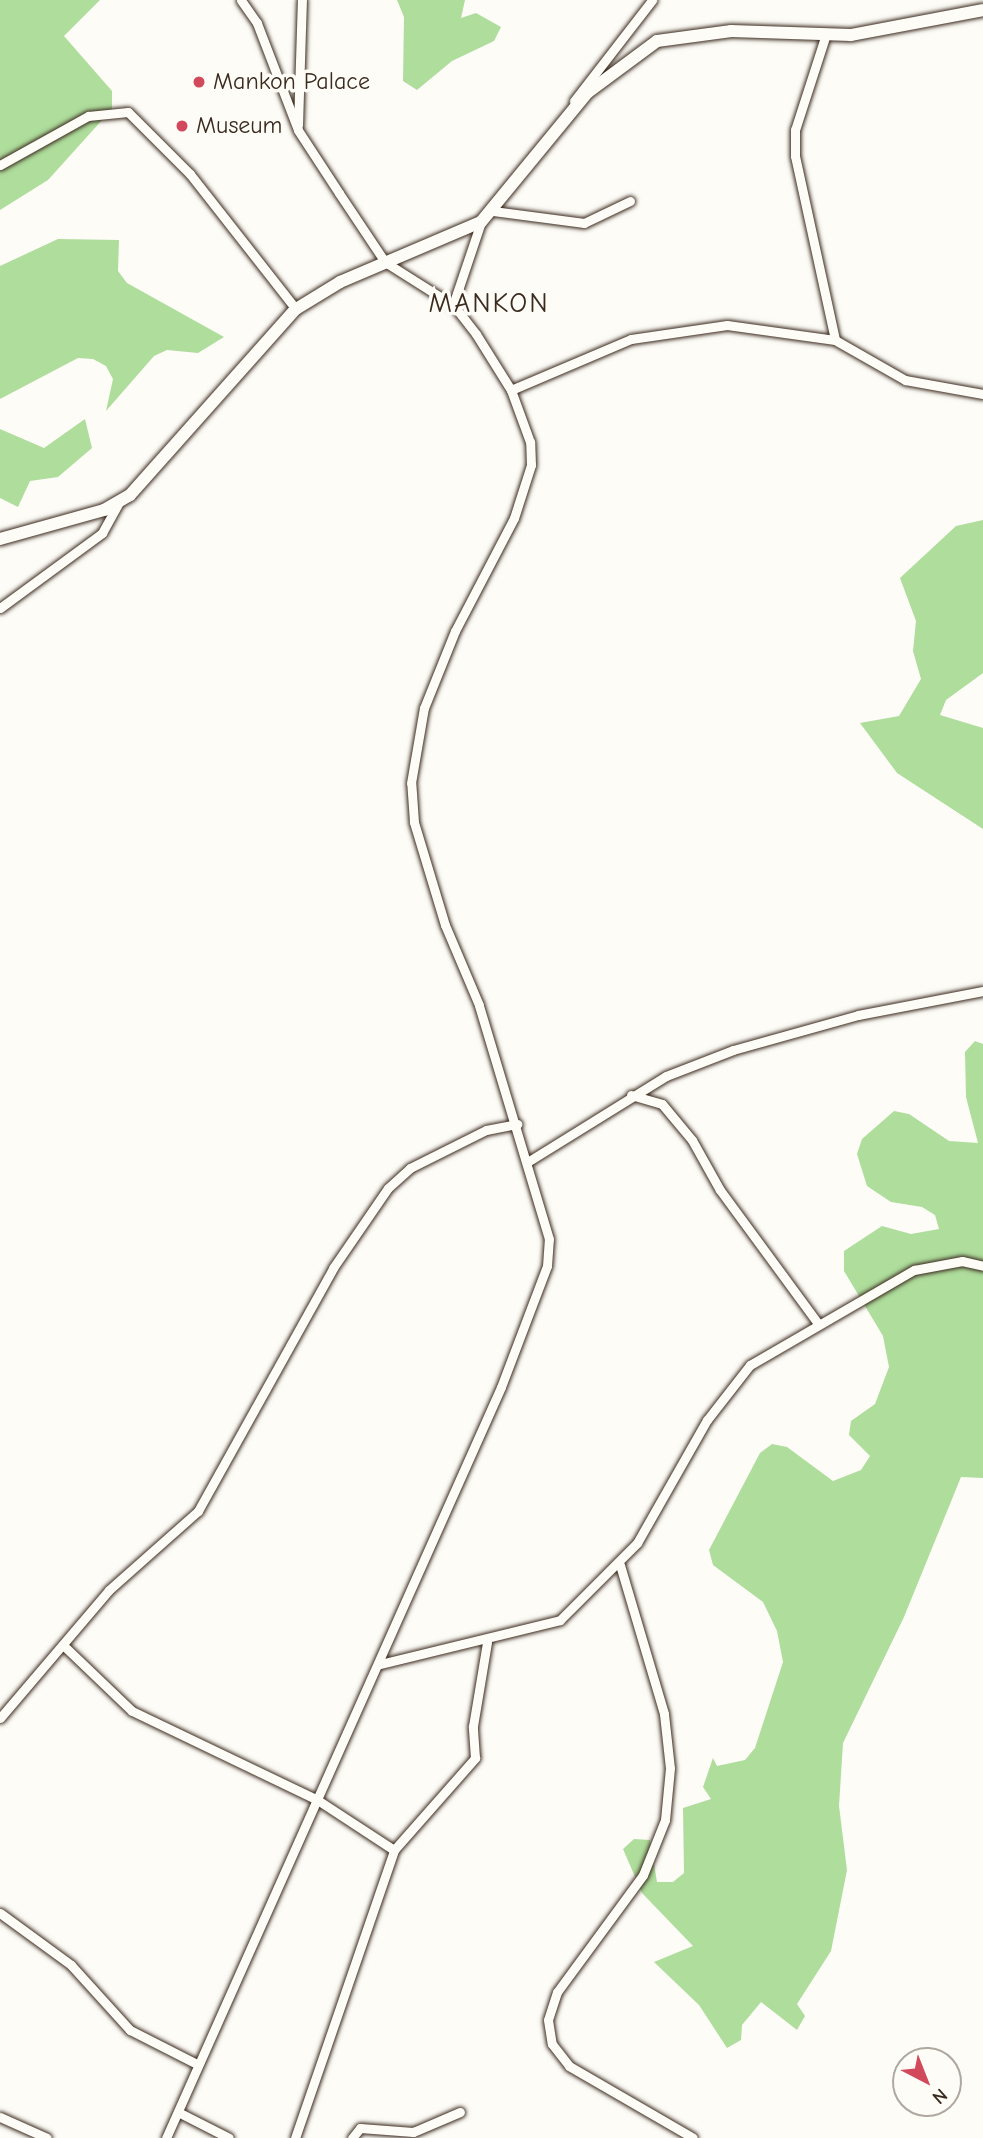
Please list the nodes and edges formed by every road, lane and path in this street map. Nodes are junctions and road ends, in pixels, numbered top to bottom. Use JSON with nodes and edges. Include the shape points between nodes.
{"nodes":[{"id":1,"x":241,"y":0,"type":"edge"},
{"id":2,"x":302,"y":0,"type":"edge"},
{"id":3,"x":652,"y":0,"type":"edge"},
{"id":4,"x":983,"y":10,"type":"edge"},
{"id":5,"x":826,"y":34,"type":"junction"},
{"id":6,"x":557,"y":125,"type":"junction"},
{"id":7,"x":298,"y":130,"type":"junction"},
{"id":8,"x":0,"y":165,"type":"edge"},
{"id":9,"x":631,"y":201,"type":"dead end"},
{"id":10,"x":493,"y":211,"type":"junction"},
{"id":11,"x":481,"y":222,"type":"junction"},
{"id":12,"x":385,"y":262,"type":"junction"},
{"id":13,"x":453,"y":305,"type":"junction"},
{"id":14,"x":296,"y":309,"type":"junction"},
{"id":15,"x":826,"y":317,"type":"junction"},
{"id":16,"x":820,"y":339,"type":"junction"},
{"id":17,"x":835,"y":340,"type":"junction"},
{"id":18,"x":511,"y":390,"type":"junction"},
{"id":19,"x":983,"y":394,"type":"edge"},
{"id":20,"x":118,"y":504,"type":"junction"},
{"id":21,"x":0,"y":539,"type":"edge"},
{"id":22,"x":0,"y":608,"type":"edge"},
{"id":23,"x":983,"y":991,"type":"edge"},
{"id":24,"x":631,"y":1095,"type":"junction"},
{"id":25,"x":517,"y":1124,"type":"junction"},
{"id":26,"x":529,"y":1161,"type":"junction"},
{"id":27,"x":983,"y":1266,"type":"edge"},
{"id":28,"x":817,"y":1322,"type":"junction"},
{"id":29,"x":620,"y":1565,"type":"junction"},
{"id":30,"x":487,"y":1642,"type":"junction"},
{"id":31,"x":63,"y":1645,"type":"junction"},
{"id":32,"x":380,"y":1664,"type":"junction"},
{"id":33,"x":0,"y":1718,"type":"edge"},
{"id":34,"x":316,"y":1799,"type":"junction"},
{"id":35,"x":394,"y":1850,"type":"junction"},
{"id":36,"x":0,"y":1913,"type":"edge"},
{"id":37,"x":197,"y":2064,"type":"junction"},
{"id":38,"x":178,"y":2112,"type":"junction"},
{"id":39,"x":460,"y":2112,"type":"dead end"},
{"id":40,"x":0,"y":2117,"type":"edge"},
{"id":41,"x":47,"y":2138,"type":"edge"},
{"id":42,"x":166,"y":2138,"type":"edge"},
{"id":43,"x":229,"y":2138,"type":"edge"},
{"id":44,"x":295,"y":2138,"type":"edge"},
{"id":45,"x":352,"y":2138,"type":"edge"},
{"id":46,"x":693,"y":2138,"type":"edge"}],
"edges":[{"from":1,"to":7,"type":"street","via":[[257,23]]},
{"from":2,"to":7,"type":"street"},
{"from":3,"to":6,"type":"street"},
{"from":4,"to":5,"type":"street","via":[[889,31]]},
{"from":5,"to":6,"type":"street","via":[[731,31],[657,41],[615,68]]},
{"from":5,"to":15,"type":"street","via":[[795,130]]},
{"from":6,"to":10,"type":"street"},
{"from":7,"to":12,"type":"street"},
{"from":8,"to":14,"type":"street","via":[[88,116],[128,112],[190,174]]},
{"from":9,"to":10,"type":"street","via":[[584,223]]},
{"from":10,"to":11,"type":"street"},
{"from":11,"to":12,"type":"street"},
{"from":11,"to":13,"type":"street"},
{"from":12,"to":13,"type":"street"},
{"from":12,"to":14,"type":"street"},
{"from":13,"to":18,"type":"street"},
{"from":14,"to":20,"type":"street"},
{"from":15,"to":16,"type":"street"},
{"from":15,"to":17,"type":"street"},
{"from":16,"to":17,"type":"street"},
{"from":16,"to":18,"type":"street","via":[[727,325],[692,328],[586,354]]},
{"from":17,"to":19,"type":"street","via":[[905,380]]},
{"from":18,"to":25,"type":"street","via":[[530,442],[531,465],[514,518],[454,631],[425,708],[411,783],[414,822],[445,925]]},
{"from":20,"to":21,"type":"street"},
{"from":20,"to":22,"type":"street","via":[[102,533]]},
{"from":23,"to":24,"type":"street","via":[[808,1027],[666,1076]]},
{"from":24,"to":26,"type":"street"},
{"from":24,"to":28,"type":"street","via":[[662,1104],[692,1140],[720,1190]]},
{"from":25,"to":26,"type":"street"},
{"from":25,"to":31,"type":"street","via":[[486,1130],[410,1168],[388,1188],[324,1283],[198,1511],[114,1586]]},
{"from":26,"to":32,"type":"street","via":[[545,1210],[547,1266]]},
{"from":27,"to":28,"type":"street","via":[[962,1261],[914,1270]]},
{"from":28,"to":29,"type":"street","via":[[738,1377]]},
{"from":29,"to":30,"type":"street","via":[[560,1620]]},
{"from":29,"to":46,"type":"street","via":[[664,1714],[670,1768],[665,1820],[643,1875],[556,1992],[548,2020],[552,2044],[569,2066]]},
{"from":30,"to":32,"type":"street"},
{"from":30,"to":35,"type":"street","via":[[473,1726],[475,1758]]},
{"from":31,"to":33,"type":"street"},
{"from":31,"to":34,"type":"street","via":[[116,1699],[148,1721]]},
{"from":32,"to":34,"type":"street"},
{"from":34,"to":35,"type":"street"},
{"from":34,"to":37,"type":"street"},
{"from":35,"to":44,"type":"street"},
{"from":36,"to":37,"type":"street","via":[[71,1965],[130,2030]]},
{"from":37,"to":38,"type":"street"},
{"from":38,"to":42,"type":"street"},
{"from":38,"to":43,"type":"street"},
{"from":39,"to":45,"type":"street","via":[[413,2132],[360,2128]]},
{"from":40,"to":41,"type":"street"}]}
